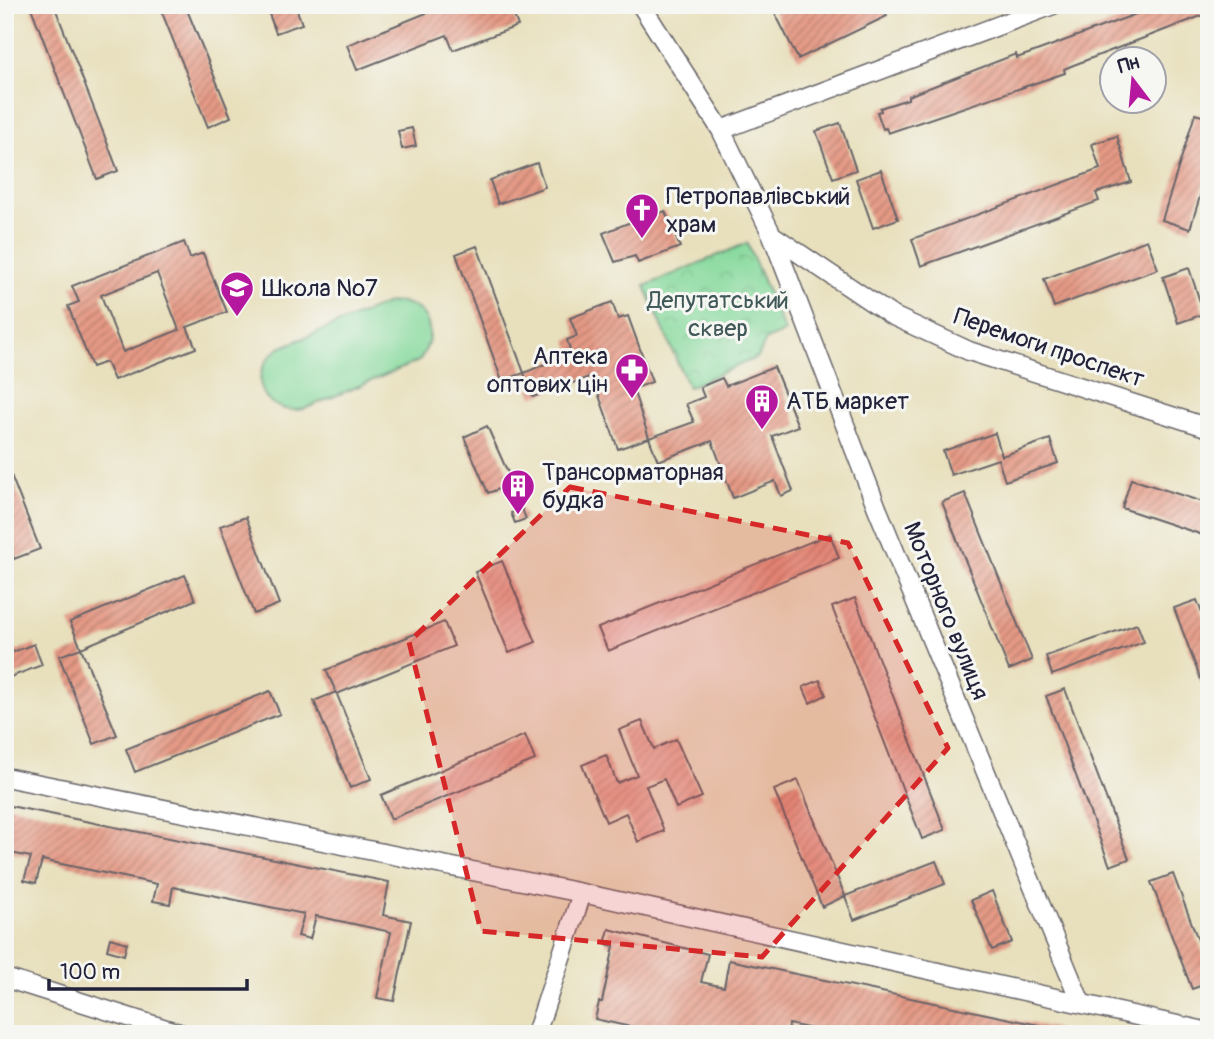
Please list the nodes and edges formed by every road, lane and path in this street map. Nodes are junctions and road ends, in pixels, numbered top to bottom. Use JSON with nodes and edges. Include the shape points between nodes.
{"nodes":[{"id":1,"x":641,"y":5,"type":"edge"},
{"id":2,"x":1053,"y":5,"type":"edge"},
{"id":3,"x":721,"y":130,"type":"junction"},
{"id":4,"x":772,"y":235,"type":"junction"},
{"id":5,"x":1209,"y":428,"type":"edge"},
{"id":6,"x":5,"y":778,"type":"edge"},
{"id":7,"x":582,"y":893,"type":"junction"},
{"id":8,"x":5,"y":978,"type":"edge"},
{"id":9,"x":1081,"y":1003,"type":"junction"},
{"id":10,"x":1209,"y":1032,"type":"edge"},
{"id":11,"x":182,"y":1034,"type":"edge"},
{"id":12,"x":536,"y":1034,"type":"edge"}],
"edges":[{"from":1,"to":3,"type":"street","name":"Моторного вулиця"},
{"from":2,"to":3,"type":"street"},
{"from":3,"to":4,"type":"street","name":"Моторного вулиця"},
{"from":4,"to":5,"type":"street","name":"Перемоги проспект","via":[[891,315],[969,351]]},
{"from":4,"to":9,"type":"street","name":"Моторного вулиця","via":[[877,508]]},
{"from":6,"to":7,"type":"street"},
{"from":7,"to":9,"type":"street"},
{"from":7,"to":12,"type":"street"},
{"from":8,"to":11,"type":"street"},
{"from":9,"to":10,"type":"street"}]}
